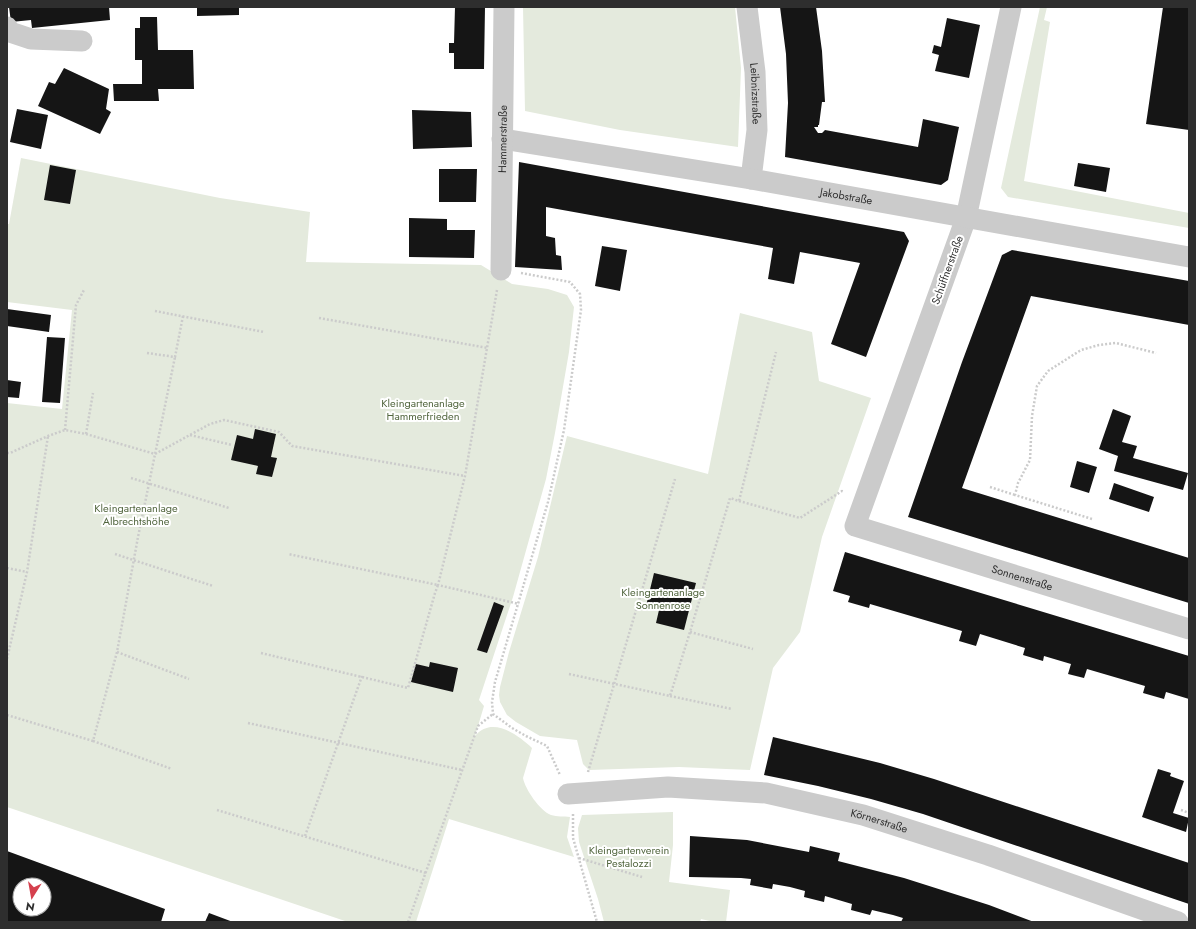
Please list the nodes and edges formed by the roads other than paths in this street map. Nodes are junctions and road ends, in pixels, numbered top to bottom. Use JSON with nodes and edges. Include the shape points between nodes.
{"nodes":[{"id":1,"x":504,"y":7,"type":"edge"},
{"id":2,"x":747,"y":7,"type":"edge"},
{"id":3,"x":1011,"y":7,"type":"edge"},
{"id":4,"x":7,"y":27,"type":"edge"},
{"id":5,"x":82,"y":42,"type":"dead end"},
{"id":6,"x":502,"y":139,"type":"junction"},
{"id":7,"x":750,"y":179,"type":"junction"},
{"id":8,"x":966,"y":218,"type":"junction"},
{"id":9,"x":1189,"y":257,"type":"edge"},
{"id":10,"x":501,"y":270,"type":"road end"},
{"id":11,"x":854,"y":526,"type":"joint"},
{"id":12,"x":1189,"y":629,"type":"edge"},
{"id":13,"x":568,"y":794,"type":"road end"},
{"id":14,"x":1178,"y":922,"type":"edge"}],
"edges":[{"from":1,"to":6,"type":"street","name":"Hammerstraße"},
{"from":2,"to":7,"type":"street","name":"Leibnizstraße","via":[[755,72],[757,130]]},
{"from":3,"to":8,"type":"street","name":"Schüffnerstraße"},
{"from":4,"to":5,"type":"street","via":[[10,32],[31,39]]},
{"from":6,"to":7,"type":"street","name":"Jakobstraße"},
{"from":6,"to":10,"type":"street","name":"Hammerstraße"},
{"from":7,"to":8,"type":"street","name":"Jakobstraße"},
{"from":8,"to":9,"type":"street","name":"Jakobstraße"},
{"from":8,"to":11,"type":"street","name":"Schüffnerstraße"},
{"from":11,"to":12,"type":"street","name":"Sonnenstraße"},
{"from":13,"to":14,"type":"street","name":"Körnerstraße","via":[[668,787],[766,793],[863,815],[988,855]]}]}
